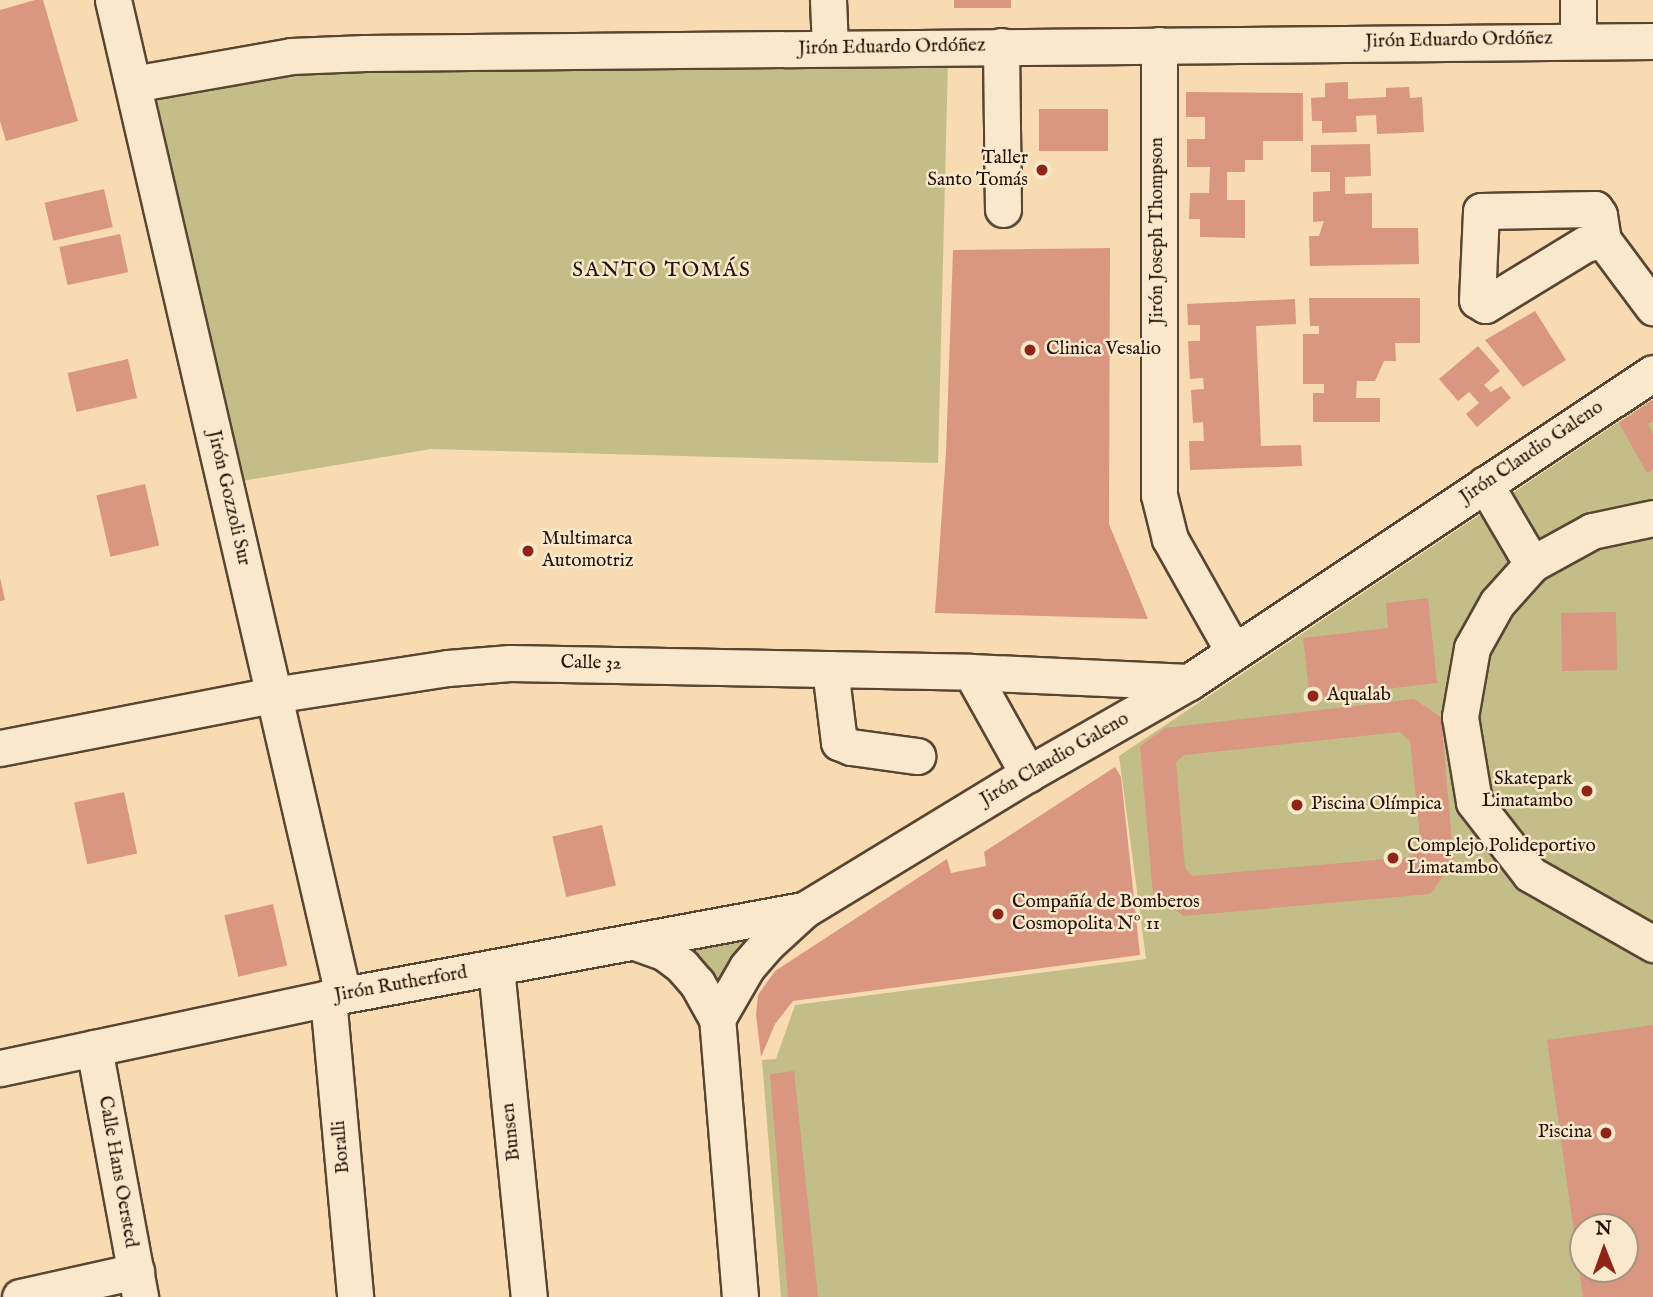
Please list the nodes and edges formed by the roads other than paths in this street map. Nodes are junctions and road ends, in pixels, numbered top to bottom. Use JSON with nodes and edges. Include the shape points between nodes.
{"nodes":[{"id":1,"x":113,"y":0,"type":"edge"},
{"id":2,"x":828,"y":0,"type":"edge"},
{"id":3,"x":1578,"y":0,"type":"edge"},
{"id":4,"x":1578,"y":40,"type":"junction"},
{"id":5,"x":1653,"y":41,"type":"edge"},
{"id":6,"x":1158,"y":45,"type":"junction"},
{"id":7,"x":1001,"y":46,"type":"junction"},
{"id":8,"x":830,"y":48,"type":"junction"},
{"id":9,"x":133,"y":84,"type":"junction"},
{"id":10,"x":1003,"y":209,"type":"dead end"},
{"id":11,"x":1603,"y":240,"type":"dead end"},
{"id":12,"x":1653,"y":307,"type":"edge"},
{"id":13,"x":1653,"y":373,"type":"edge"},
{"id":14,"x":1485,"y":484,"type":"junction"},
{"id":15,"x":1653,"y":518,"type":"edge"},
{"id":16,"x":1532,"y":564,"type":"junction"},
{"id":17,"x":1233,"y":651,"type":"junction"},
{"id":18,"x":830,"y":669,"type":"junction"},
{"id":19,"x":971,"y":671,"type":"junction"},
{"id":20,"x":1189,"y":682,"type":"junction"},
{"id":21,"x":273,"y":695,"type":"junction"},
{"id":22,"x":0,"y":748,"type":"edge"},
{"id":23,"x":916,"y":756,"type":"dead end"},
{"id":24,"x":1028,"y":774,"type":"junction"},
{"id":25,"x":804,"y":910,"type":"junction"},
{"id":26,"x":638,"y":943,"type":"junction"},
{"id":27,"x":1653,"y":944,"type":"edge"},
{"id":28,"x":496,"y":968,"type":"junction"},
{"id":29,"x":336,"y":996,"type":"junction"},
{"id":30,"x":717,"y":1018,"type":"junction"},
{"id":31,"x":94,"y":1048,"type":"junction"},
{"id":32,"x":0,"y":1068,"type":"edge"},
{"id":33,"x":138,"y":1284,"type":"edge"},
{"id":34,"x":20,"y":1297,"type":"edge"},
{"id":35,"x":355,"y":1297,"type":"edge"},
{"id":36,"x":529,"y":1297,"type":"edge"},
{"id":37,"x":740,"y":1297,"type":"edge"}],
"edges":[{"from":1,"to":9,"type":"street","name":"Jirón Gozzoli Sur"},
{"from":2,"to":8,"type":"street"},
{"from":3,"to":4,"type":"street"},
{"from":4,"to":5,"type":"street","name":"Jirón Eduardo Ordóñez"},
{"from":4,"to":6,"type":"street","name":"Jirón Eduardo Ordóñez"},
{"from":6,"to":7,"type":"street","name":"Jirón Eduardo Ordóñez"},
{"from":6,"to":17,"type":"street","name":"Jirón Joseph Thompson","via":[[1159,495],[1170,539]]},
{"from":7,"to":8,"type":"street","name":"Jirón Eduardo Ordóñez"},
{"from":7,"to":10,"type":"street"},
{"from":8,"to":9,"type":"street","name":"Jirón Eduardo Ordóñez","via":[[291,56]]},
{"from":9,"to":21,"type":"street","name":"Jirón Gozzoli Sur"},
{"from":11,"to":12,"type":"street"},
{"from":13,"to":14,"type":"street","name":"Jirón Claudio Galeno"},
{"from":14,"to":16,"type":"street"},
{"from":14,"to":17,"type":"street","name":"Jirón Claudio Galeno"},
{"from":15,"to":16,"type":"street","via":[[1592,531]]},
{"from":16,"to":27,"type":"street","via":[[1497,603],[1472,648],[1460,717],[1474,802],[1530,874]]},
{"from":17,"to":20,"type":"street","name":"Jirón Claudio Galeno"},
{"from":18,"to":19,"type":"street","name":"Calle 32"},
{"from":18,"to":21,"type":"street","name":"Calle 32","via":[[510,663]]},
{"from":18,"to":23,"type":"street","via":[[839,742]]},
{"from":19,"to":20,"type":"street","name":"Calle 32"},
{"from":19,"to":24,"type":"street"},
{"from":20,"to":24,"type":"street","name":"Jirón Claudio Galeno"},
{"from":21,"to":22,"type":"street","name":"Calle 32"},
{"from":21,"to":29,"type":"street","name":"Jirón Gozzoli Sur"},
{"from":24,"to":25,"type":"street","name":"Jirón Claudio Galeno"},
{"from":25,"to":26,"type":"street","name":"Jirón Rutherford"},
{"from":25,"to":30,"type":"street","name":"Jirón Claudio Galeno","via":[[757,954]]},
{"from":26,"to":28,"type":"street","name":"Jirón Rutherford"},
{"from":26,"to":30,"type":"street","via":[[665,953],[682,966]]},
{"from":28,"to":29,"type":"street","name":"Jirón Rutherford"},
{"from":28,"to":36,"type":"street","name":"Bunsen"},
{"from":29,"to":31,"type":"street","name":"Jirón Rutherford"},
{"from":29,"to":35,"type":"street","name":"Boralli"},
{"from":30,"to":37,"type":"street"},
{"from":31,"to":32,"type":"street","name":"Jirón Rutherford"},
{"from":31,"to":33,"type":"street","name":"Calle Hans Oersted"},
{"from":33,"to":34,"type":"street"}]}
